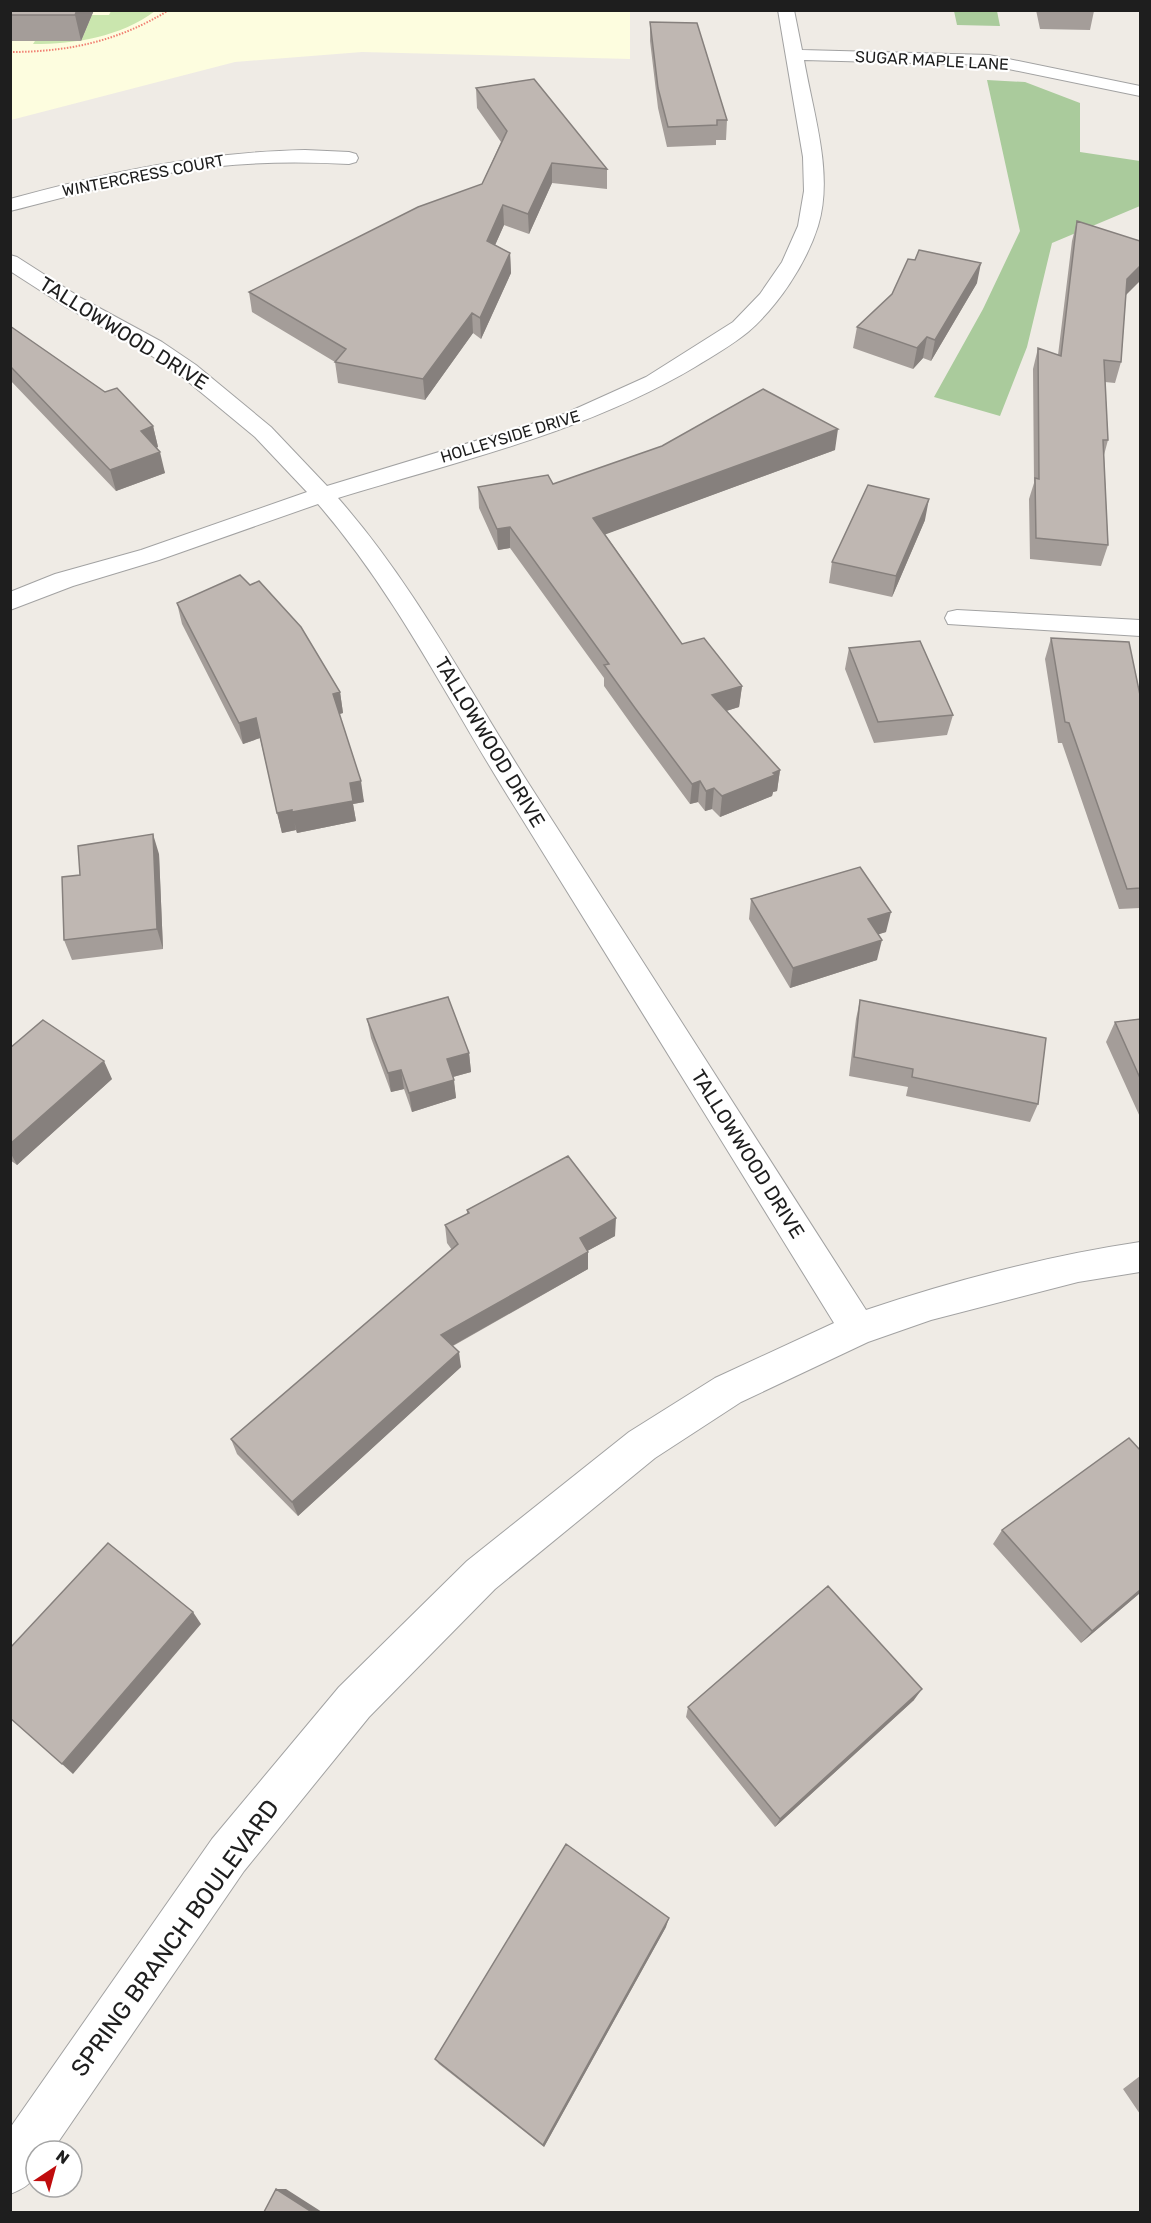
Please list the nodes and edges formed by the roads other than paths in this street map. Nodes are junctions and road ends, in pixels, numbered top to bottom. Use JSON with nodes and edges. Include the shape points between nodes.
{"nodes":[{"id":1,"x":786,"y":10,"type":"edge"},
{"id":2,"x":792,"y":55,"type":"junction"},
{"id":3,"x":1140,"y":91,"type":"edge"},
{"id":4,"x":349,"y":158,"type":"dead end"},
{"id":5,"x":10,"y":205,"type":"edge"},
{"id":6,"x":10,"y":261,"type":"edge"},
{"id":7,"x":325,"y":494,"type":"junction"},
{"id":8,"x":10,"y":602,"type":"edge"},
{"id":9,"x":957,"y":618,"type":"dead end"},
{"id":10,"x":1140,"y":628,"type":"edge"},
{"id":11,"x":1140,"y":1257,"type":"edge"},
{"id":12,"x":858,"y":1329,"type":"junction"},
{"id":13,"x":10,"y":2170,"type":"edge"}],
"edges":[{"from":1,"to":2,"type":"street","name":"HOLLEYSIDE DRIVE"},
{"from":2,"to":3,"type":"street","name":"SUGAR MAPLE LANE","via":[[989,60]]},
{"from":2,"to":7,"type":"street","name":"HOLLEYSIDE DRIVE","via":[[812,157],[814,191],[808,226],[792,262],[768,298],[741,327],[654,382],[572,419]]},
{"from":4,"to":5,"type":"street","name":"WINTERCRESS COURT","via":[[258,155],[203,160]]},
{"from":6,"to":7,"type":"street","name":"TALLOWWOOD DRIVE","via":[[84,309],[155,348],[220,394]]},
{"from":7,"to":8,"type":"street","name":"HOLLEYSIDE DRIVE","via":[[150,555],[64,580]]},
{"from":7,"to":12,"type":"street","name":"TALLOWWOOD DRIVE","via":[[371,553],[444,665],[487,740]]},
{"from":9,"to":10,"type":"lane"},
{"from":11,"to":12,"type":"street","name":"SPRING BRANCH BOULEVARD","via":[[1078,1267],[931,1304]]},
{"from":12,"to":13,"type":"street","name":"SPRING BRANCH BOULEVARD","via":[[728,1390],[642,1445],[481,1575],[354,1702],[228,1855]]}]}
